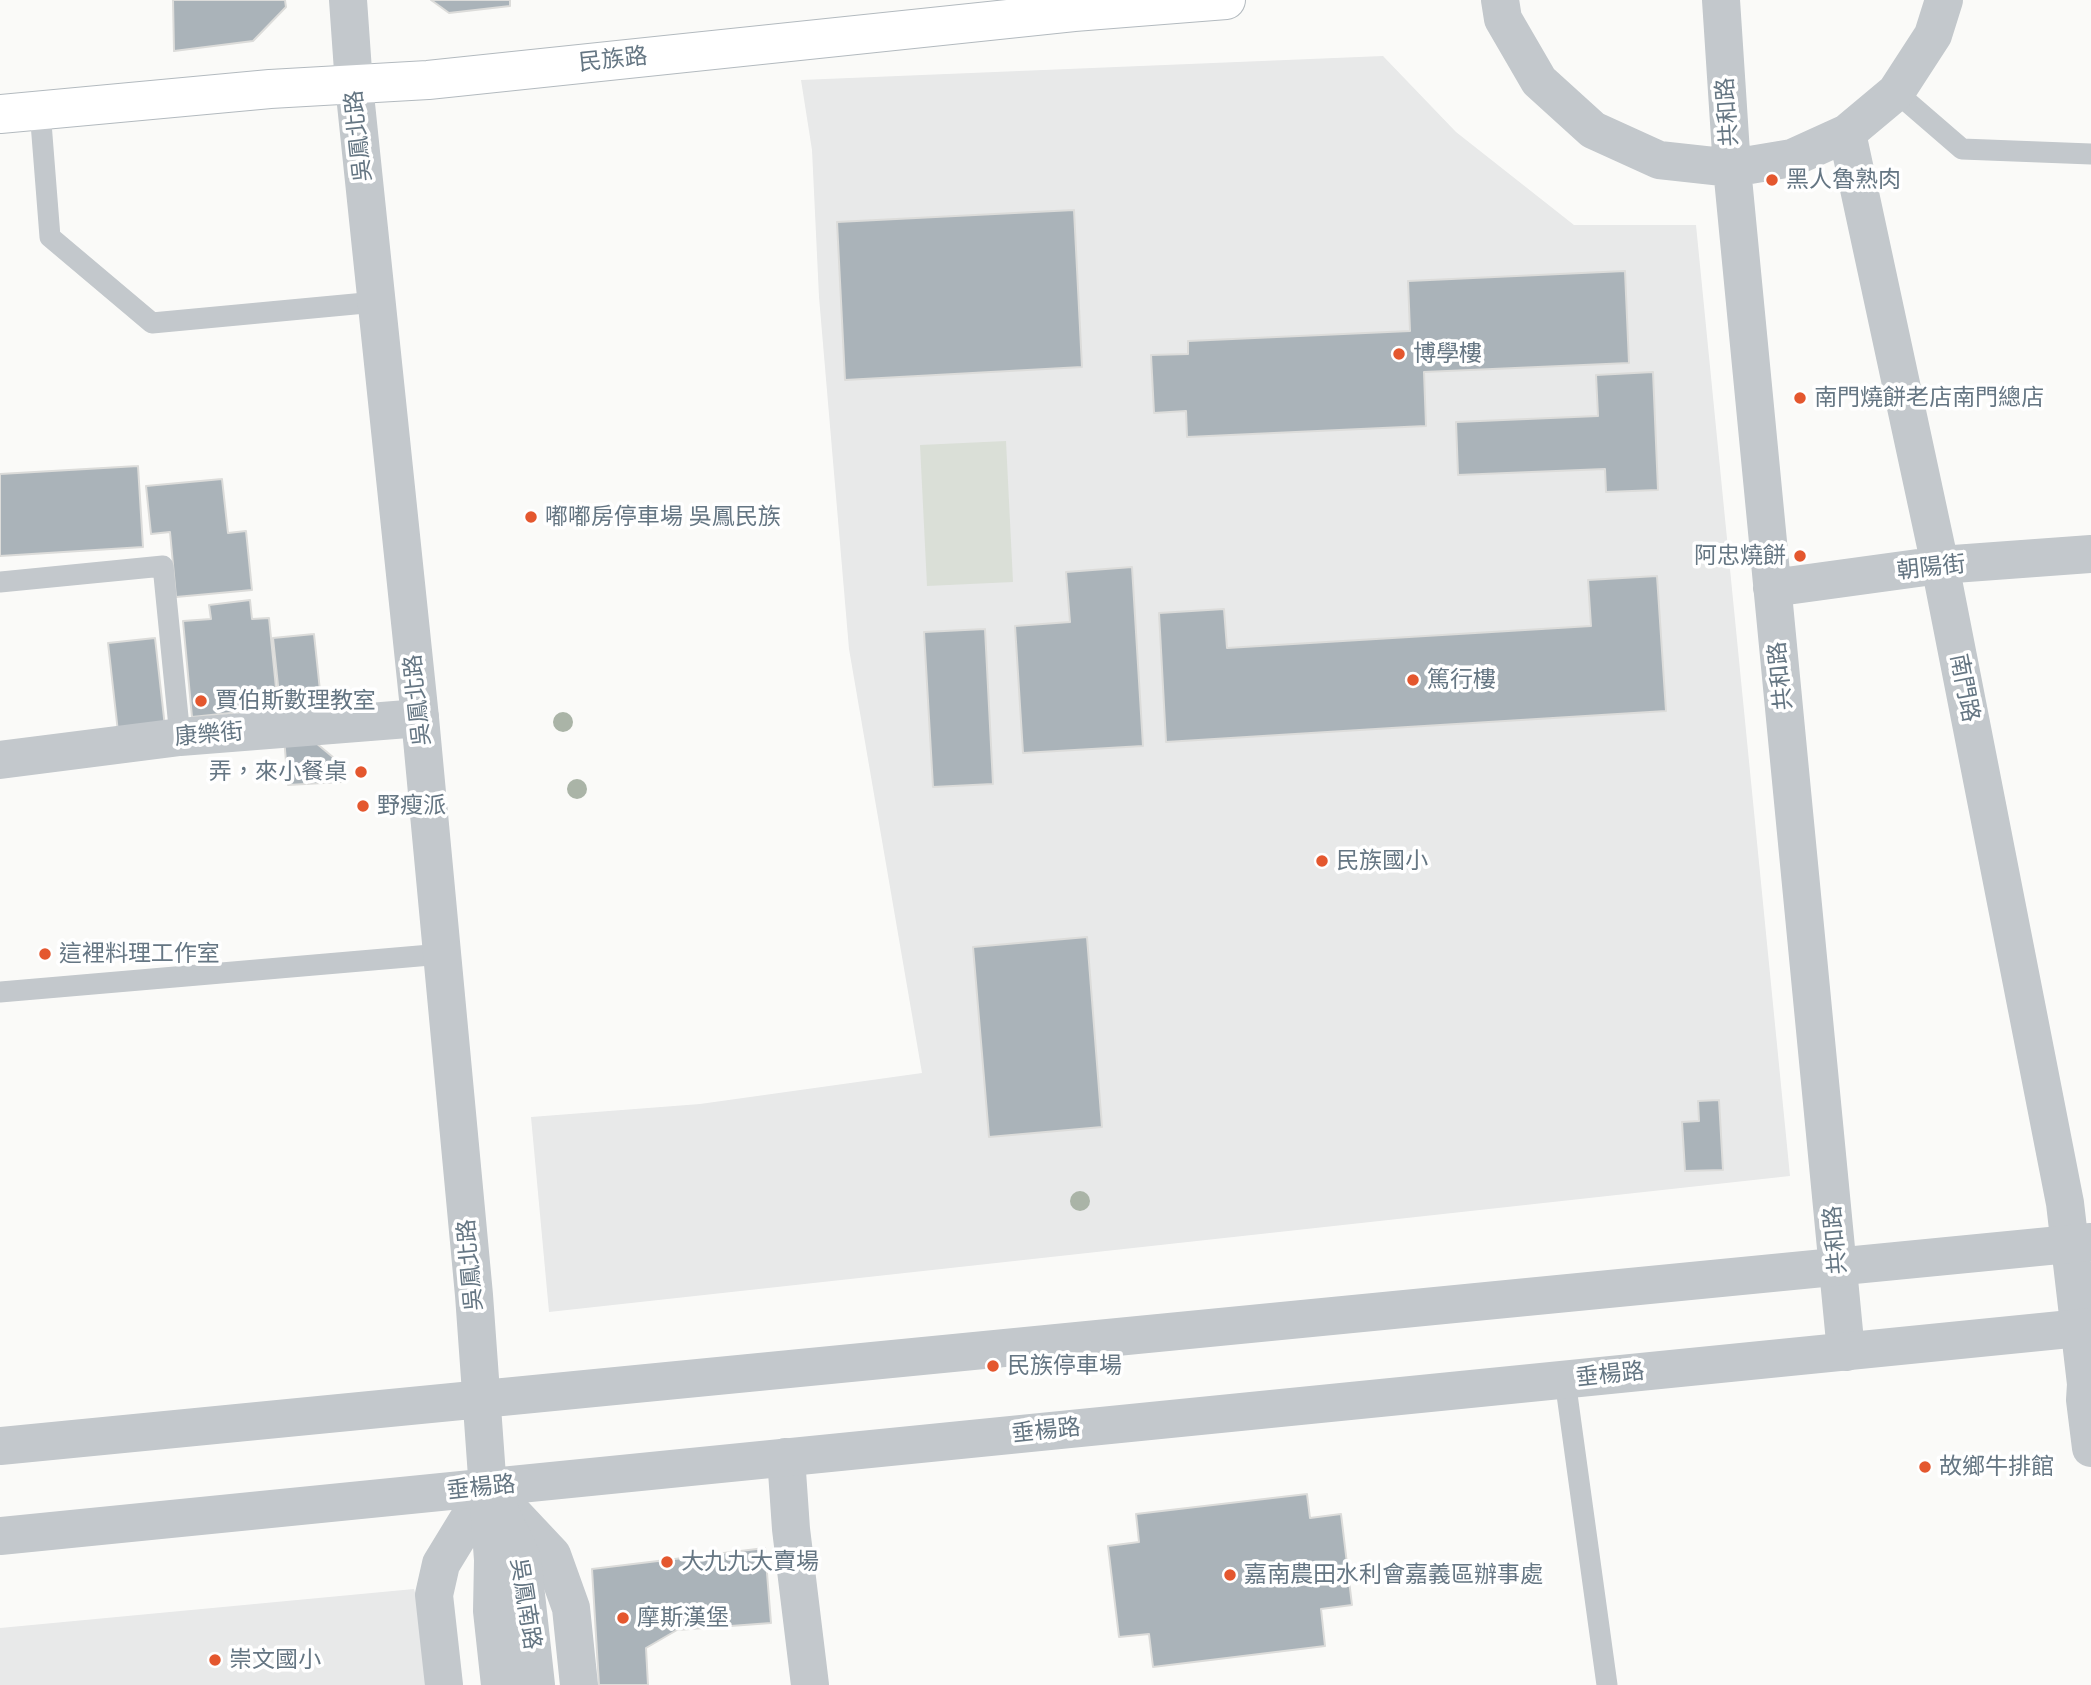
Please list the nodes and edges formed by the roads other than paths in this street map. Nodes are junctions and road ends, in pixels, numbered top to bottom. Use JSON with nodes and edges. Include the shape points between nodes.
{"nodes":[{"id":1,"x":348,"y":0,"type":"edge"},
{"id":2,"x":1226,"y":0,"type":"edge"},
{"id":3,"x":1500,"y":0,"type":"edge"},
{"id":4,"x":1721,"y":0,"type":"edge"},
{"id":5,"x":1944,"y":0,"type":"edge"},
{"id":6,"x":1073,"y":6,"type":"edge"},
{"id":7,"x":354,"y":85,"type":"junction"},
{"id":8,"x":1896,"y":92,"type":"junction"},
{"id":9,"x":40,"y":110,"type":"junction"},
{"id":10,"x":0,"y":114,"type":"edge"},
{"id":11,"x":1847,"y":133,"type":"junction"},
{"id":12,"x":2091,"y":154,"type":"edge"},
{"id":13,"x":1732,"y":169,"type":"junction"},
{"id":14,"x":376,"y":302,"type":"junction"},
{"id":15,"x":2091,"y":554,"type":"edge"},
{"id":16,"x":1940,"y":565,"type":"junction"},
{"id":17,"x":0,"y":582,"type":"edge"},
{"id":18,"x":1772,"y":588,"type":"junction"},
{"id":19,"x":420,"y":718,"type":"junction"},
{"id":20,"x":180,"y":737,"type":"junction"},
{"id":21,"x":0,"y":760,"type":"edge"},
{"id":22,"x":443,"y":954,"type":"junction"},
{"id":23,"x":0,"y":992,"type":"edge"},
{"id":24,"x":2081,"y":1243,"type":"edge"},
{"id":25,"x":1839,"y":1267,"type":"junction"},
{"id":26,"x":2085,"y":1328,"type":"edge"},
{"id":27,"x":1846,"y":1352,"type":"junction"},
{"id":28,"x":1565,"y":1380,"type":"junction"},
{"id":29,"x":483,"y":1401,"type":"junction"},
{"id":30,"x":0,"y":1446,"type":"edge"},
{"id":31,"x":2091,"y":1448,"type":"edge"},
{"id":32,"x":786,"y":1457,"type":"junction"},
{"id":33,"x":488,"y":1487,"type":"junction"},
{"id":34,"x":0,"y":1536,"type":"edge"},
{"id":35,"x":444,"y":1685,"type":"edge"},
{"id":36,"x":500,"y":1685,"type":"edge"},
{"id":37,"x":536,"y":1685,"type":"edge"},
{"id":38,"x":579,"y":1685,"type":"edge"},
{"id":39,"x":810,"y":1685,"type":"edge"},
{"id":40,"x":1607,"y":1685,"type":"edge"}],
"edges":[{"from":1,"to":7,"type":"street","name":"吳鳳北路"},
{"from":2,"to":6,"type":"main road","name":"民族路"},
{"from":3,"to":13,"type":"street","via":[[1503,19],[1539,82],[1593,130],[1659,160]]},
{"from":4,"to":13,"type":"street","name":"共和路"},
{"from":5,"to":8,"type":"street","via":[[1933,34]]},
{"from":6,"to":7,"type":"main road","name":"民族路"},
{"from":7,"to":9,"type":"main road","name":"民族路"},
{"from":7,"to":14,"type":"street","name":"吳鳳北路"},
{"from":8,"to":11,"type":"street"},
{"from":8,"to":12,"type":"lane","via":[[1962,149]]},
{"from":9,"to":10,"type":"main road","name":"民族路"},
{"from":9,"to":14,"type":"lane","via":[[50,237],[152,323]]},
{"from":11,"to":13,"type":"street","via":[[1792,158]]},
{"from":11,"to":16,"type":"street","name":"南門路"},
{"from":13,"to":18,"type":"street","name":"共和路"},
{"from":14,"to":19,"type":"street","name":"吳鳳北路"},
{"from":15,"to":16,"type":"street","name":"朝陽街"},
{"from":16,"to":18,"type":"street","name":"朝陽街"},
{"from":16,"to":24,"type":"street","name":"南門路","via":[[2065,1203]]},
{"from":17,"to":20,"type":"lane","via":[[163,566]]},
{"from":18,"to":25,"type":"street","name":"共和路"},
{"from":19,"to":20,"type":"street","name":"康樂街"},
{"from":19,"to":22,"type":"street","name":"吳鳳北路"},
{"from":20,"to":21,"type":"street","name":"康樂街"},
{"from":22,"to":23,"type":"lane"},
{"from":22,"to":29,"type":"street","name":"吳鳳北路"},
{"from":24,"to":25,"type":"street"},
{"from":24,"to":26,"type":"street","name":"南門路"},
{"from":25,"to":27,"type":"street","name":"共和路"},
{"from":25,"to":29,"type":"street"},
{"from":26,"to":27,"type":"street","name":"垂楊路"},
{"from":26,"to":31,"type":"street","name":"南門路"},
{"from":27,"to":28,"type":"street","name":"垂楊路"},
{"from":28,"to":32,"type":"street","name":"垂楊路"},
{"from":28,"to":40,"type":"lane"},
{"from":29,"to":30,"type":"street"},
{"from":29,"to":33,"type":"street","name":"吳鳳北路"},
{"from":32,"to":33,"type":"street","name":"垂楊路"},
{"from":32,"to":39,"type":"street"},
{"from":33,"to":34,"type":"street","name":"垂楊路"},
{"from":33,"to":35,"type":"street","via":[[441,1564],[434,1595]]},
{"from":33,"to":36,"type":"street","name":"吳鳳南路","via":[[492,1611]]},
{"from":33,"to":37,"type":"street","name":"吳鳳南路","via":[[522,1558]]},
{"from":33,"to":38,"type":"street","name":"吳鳳南路","via":[[552,1555],[571,1608]]}]}
